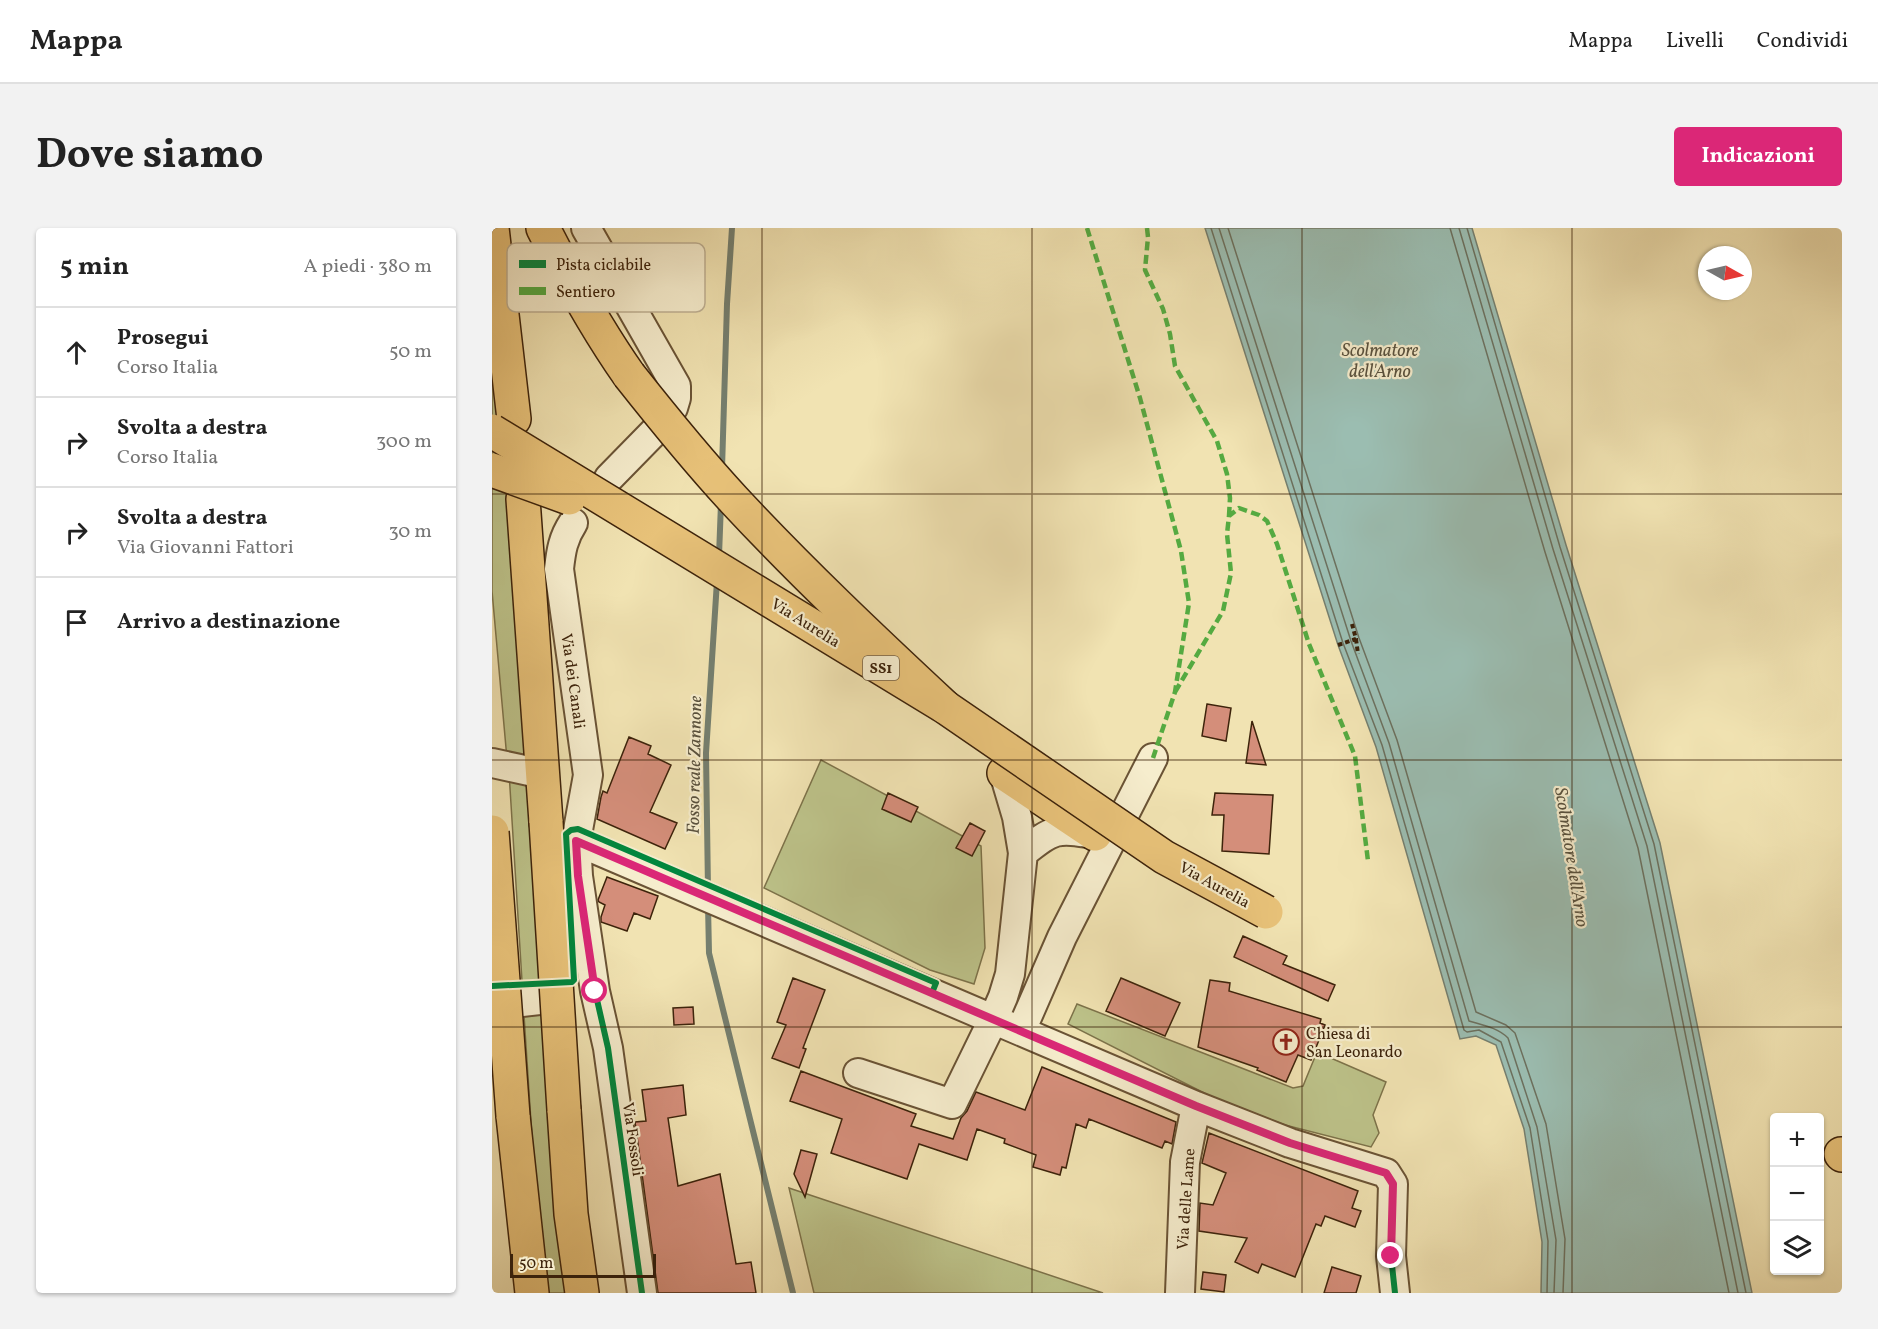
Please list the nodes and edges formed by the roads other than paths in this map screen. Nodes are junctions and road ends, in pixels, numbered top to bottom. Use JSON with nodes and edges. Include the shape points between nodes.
{"nodes":[{"id":1,"x":492,"y":228,"type":"edge"},
{"id":2,"x":543,"y":228,"type":"edge"},
{"id":3,"x":586,"y":228,"type":"edge"},
{"id":4,"x":551,"y":243,"type":"edge"},
{"id":5,"x":595,"y":243,"type":"edge"},
{"id":6,"x":587,"y":312,"type":"edge"},
{"id":7,"x":634,"y":312,"type":"edge"},
{"id":8,"x":673,"y":408,"type":"dead end"},
{"id":9,"x":503,"y":425,"type":"edge"},
{"id":10,"x":655,"y":431,"type":"dead end"},
{"id":11,"x":492,"y":452,"type":"edge"},
{"id":12,"x":492,"y":470,"type":"edge"},
{"id":13,"x":609,"y":478,"type":"dead end"},
{"id":14,"x":523,"y":499,"type":"dead end"},
{"id":15,"x":571,"y":511,"type":"junction"},
{"id":16,"x":945,"y":707,"type":"junction"},
{"id":17,"x":1153,"y":758,"type":"dead end"},
{"id":18,"x":492,"y":763,"type":"edge"},
{"id":19,"x":1004,"y":773,"type":"junction"},
{"id":20,"x":543,"y":774,"type":"junction"},
{"id":21,"x":492,"y":832,"type":"edge"},
{"id":22,"x":1095,"y":834,"type":"junction"},
{"id":23,"x":576,"y":841,"type":"junction"},
{"id":24,"x":1023,"y":853,"type":"junction"},
{"id":25,"x":575,"y":994,"type":"junction"},
{"id":26,"x":505,"y":1004,"type":"junction"},
{"id":27,"x":993,"y":1020,"type":"junction"},
{"id":28,"x":1021,"y":1031,"type":"junction"},
{"id":29,"x":858,"y":1073,"type":"dead end"},
{"id":30,"x":1196,"y":1106,"type":"junction"},
{"id":31,"x":532,"y":1293,"type":"edge"},
{"id":32,"x":582,"y":1293,"type":"edge"},
{"id":33,"x":642,"y":1293,"type":"edge"},
{"id":34,"x":1180,"y":1293,"type":"edge"},
{"id":35,"x":1395,"y":1293,"type":"edge"}],
"edges":[{"from":1,"to":9,"type":"main road"},
{"from":2,"to":4,"type":"main road","bridge":true},
{"from":3,"to":5,"type":"street"},
{"from":6,"to":16,"type":"main road","bridge":true,"via":[[675,434],[734,500]]},
{"from":7,"to":8,"type":"street","via":[[676,386]]},
{"from":9,"to":16,"type":"main road","name":"Via Aurelia","number":"SS1","bridge":true},
{"from":10,"to":13,"type":"street"},
{"from":11,"to":15,"type":"main road","name":"Via Aurelia","number":"SS1","bridge":true},
{"from":12,"to":15,"type":"main road","bridge":true},
{"from":14,"to":20,"type":"main road"},
{"from":15,"to":19,"type":"main road","name":"Via Aurelia","number":"SS1","via":[[796,634]]},
{"from":15,"to":23,"type":"street","name":"Via dei Canali","via":[[559,569],[588,775]]},
{"from":16,"to":22,"type":"main road","name":"Via Aurelia","number":"SS1","bridge":true,"via":[[1164,857],[1266,912],[1193,890],[1156,873]]},
{"from":17,"to":28,"type":"street","via":[[1062,937]]},
{"from":18,"to":20,"type":"street"},
{"from":19,"to":22,"type":"main road","name":"Via Aurelia","number":"SS1"},
{"from":19,"to":24,"type":"street"},
{"from":20,"to":25,"type":"main road","bridge":true,"via":[[546,822]]},
{"from":21,"to":26,"type":"main road","bridge":true},
{"from":22,"to":24,"type":"street","via":[[1066,829],[1051,832]]},
{"from":23,"to":25,"type":"street","name":"Via dei Canali"},
{"from":23,"to":27,"type":"street"},
{"from":24,"to":27,"type":"street","via":[[1010,974]]},
{"from":25,"to":26,"type":"street"},
{"from":25,"to":32,"type":"main road","bridge":true,"via":[[564,1110]]},
{"from":25,"to":33,"type":"street","name":"Via Fossoli","via":[[608,1048]]},
{"from":26,"to":31,"type":"main road","bridge":true},
{"from":27,"to":28,"type":"street"},
{"from":27,"to":29,"type":"street","via":[[952,1104]]},
{"from":28,"to":30,"type":"street"},
{"from":30,"to":34,"type":"street","name":"Via delle Lame","via":[[1185,1162]]},
{"from":30,"to":35,"type":"street","via":[[1290,1143],[1386,1173],[1393,1184],[1391,1256]]}]}
